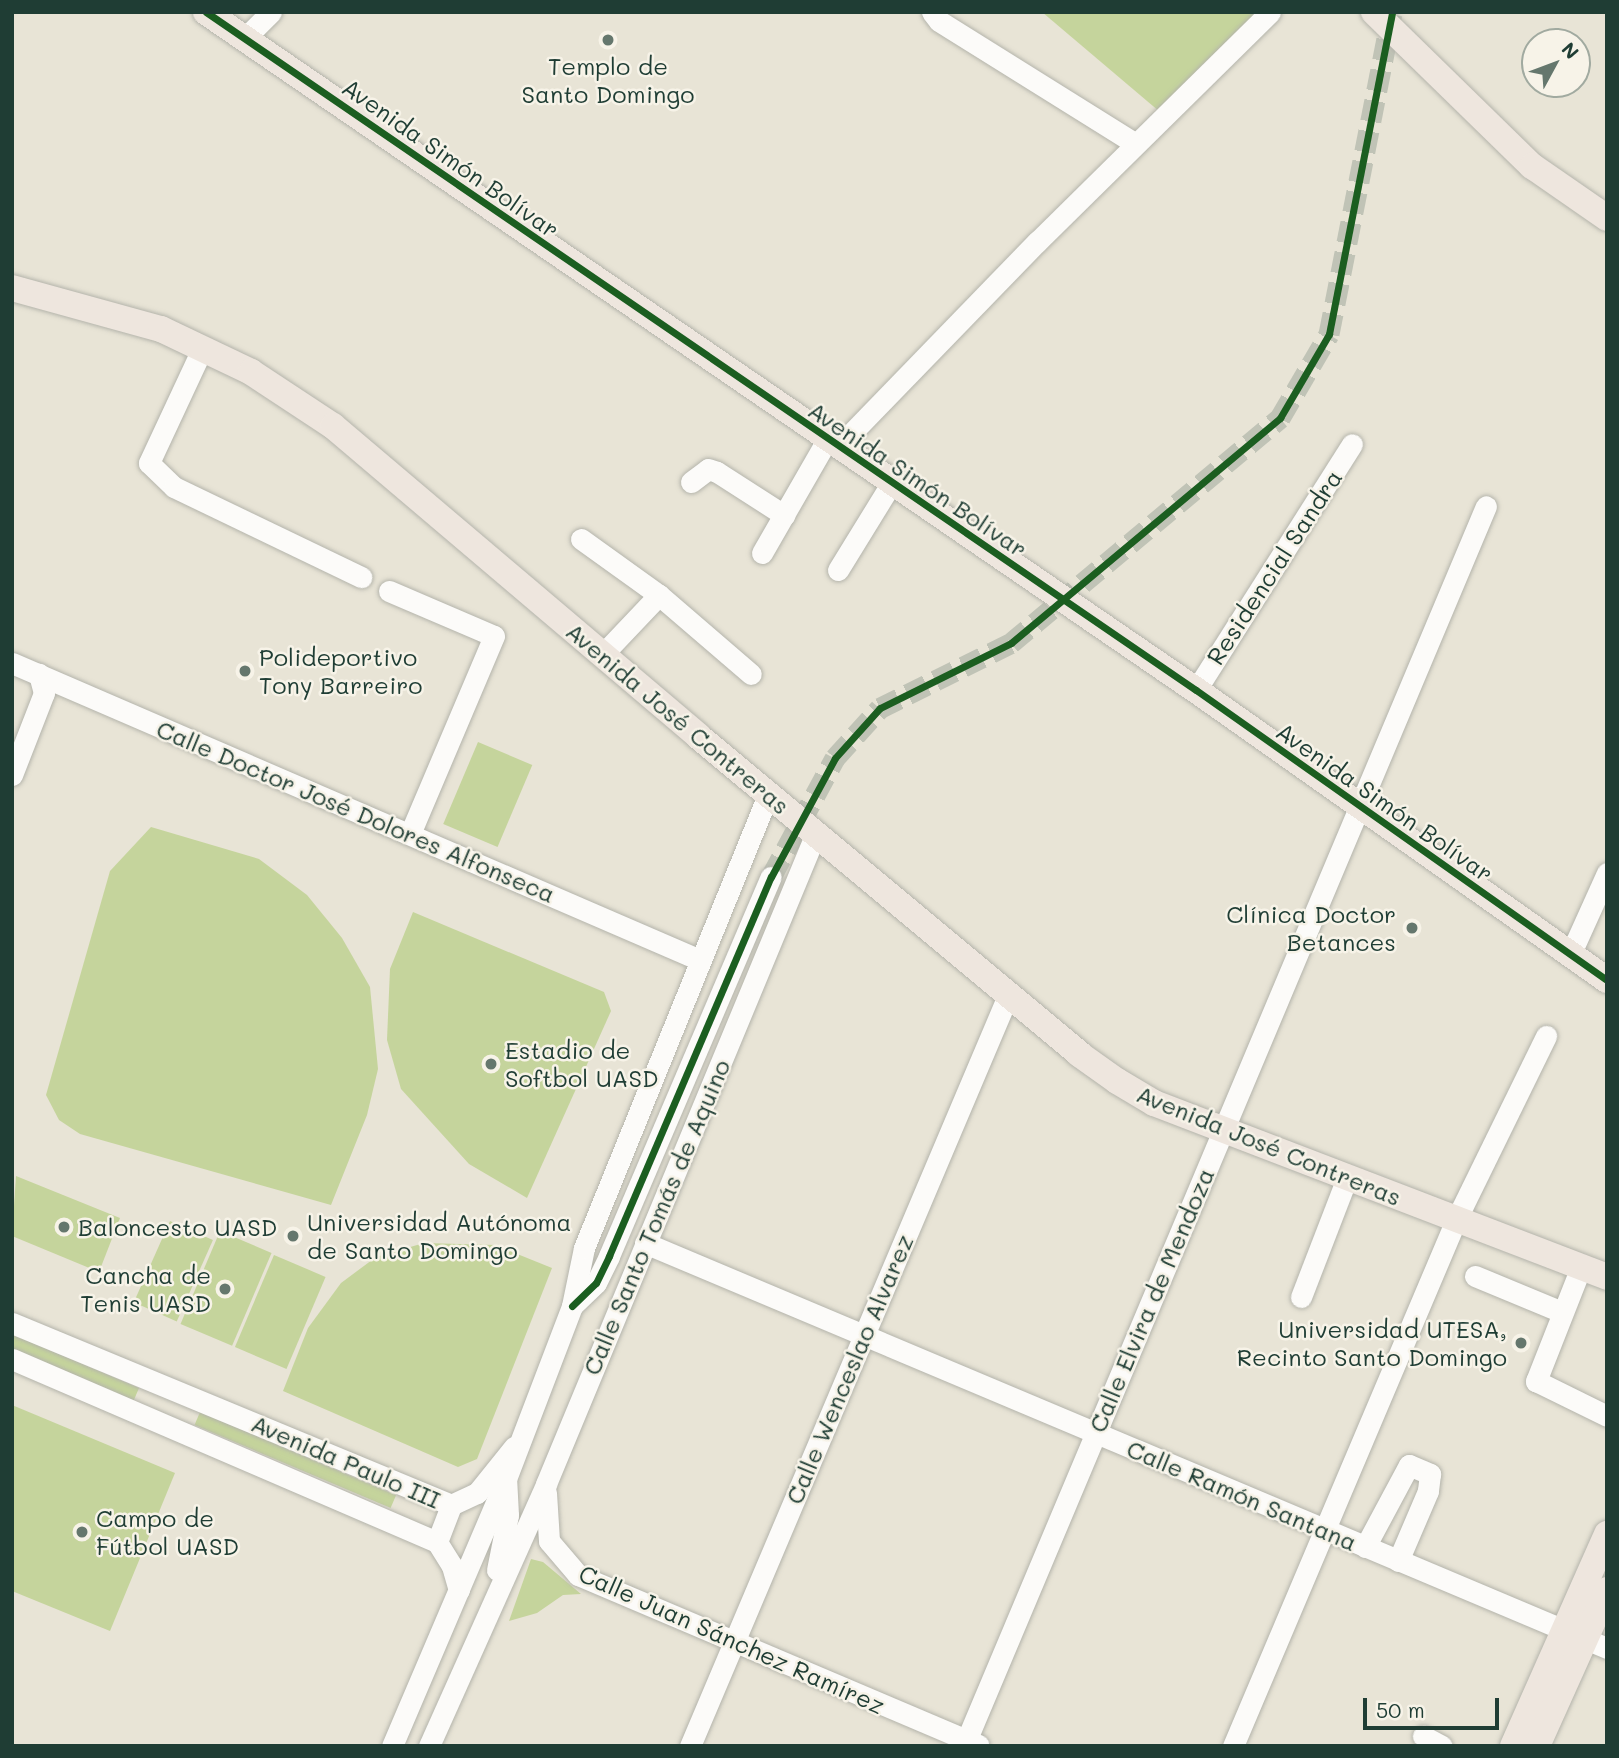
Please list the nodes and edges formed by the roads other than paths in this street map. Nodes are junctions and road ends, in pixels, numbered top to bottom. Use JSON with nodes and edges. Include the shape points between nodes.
{"nodes":[{"id":1,"x":206,"y":12,"type":"edge"},
{"id":2,"x":271,"y":12,"type":"edge"},
{"id":3,"x":932,"y":12,"type":"edge"},
{"id":4,"x":1270,"y":12,"type":"edge"},
{"id":5,"x":1374,"y":12,"type":"edge"},
{"id":6,"x":244,"y":39,"type":"junction"},
{"id":7,"x":1136,"y":144,"type":"junction"},
{"id":8,"x":1607,"y":218,"type":"edge"},
{"id":9,"x":12,"y":288,"type":"edge"},
{"id":10,"x":202,"y":347,"type":"junction"},
{"id":11,"x":832,"y":443,"type":"junction"},
{"id":12,"x":1352,"y":444,"type":"dead end"},
{"id":13,"x":691,"y":482,"type":"dead end"},
{"id":14,"x":891,"y":484,"type":"junction"},
{"id":15,"x":1486,"y":506,"type":"dead end"},
{"id":16,"x":784,"y":514,"type":"junction"},
{"id":17,"x":581,"y":539,"type":"dead end"},
{"id":18,"x":762,"y":553,"type":"dead end"},
{"id":19,"x":838,"y":570,"type":"dead end"},
{"id":20,"x":361,"y":577,"type":"dead end"},
{"id":21,"x":389,"y":591,"type":"dead end"},
{"id":22,"x":659,"y":595,"type":"junction"},
{"id":23,"x":602,"y":655,"type":"junction"},
{"id":24,"x":12,"y":663,"type":"edge"},
{"id":25,"x":39,"y":674,"type":"junction"},
{"id":26,"x":751,"y":674,"type":"dead end"},
{"id":27,"x":1196,"y":690,"type":"junction"},
{"id":28,"x":12,"y":775,"type":"edge"},
{"id":29,"x":769,"y":792,"type":"junction"},
{"id":30,"x":1357,"y":807,"type":"junction"},
{"id":31,"x":816,"y":833,"type":"junction"},
{"id":32,"x":410,"y":834,"type":"junction"},
{"id":33,"x":1607,"y":873,"type":"edge"},
{"id":34,"x":771,"y":877,"type":"tunnel mouth"},
{"id":35,"x":1570,"y":955,"type":"junction"},
{"id":36,"x":700,"y":960,"type":"junction"},
{"id":37,"x":1607,"y":980,"type":"edge"},
{"id":38,"x":1009,"y":993,"type":"junction"},
{"id":39,"x":1546,"y":1036,"type":"dead end"},
{"id":40,"x":1223,"y":1129,"type":"junction"},
{"id":41,"x":1347,"y":1178,"type":"junction"},
{"id":42,"x":1456,"y":1220,"type":"junction"},
{"id":43,"x":645,"y":1242,"type":"junction"},
{"id":44,"x":1581,"y":1267,"type":"junction"},
{"id":45,"x":1475,"y":1276,"type":"dead end"},
{"id":46,"x":1607,"y":1277,"type":"edge"},
{"id":47,"x":1301,"y":1297,"type":"dead end"},
{"id":48,"x":572,"y":1306,"type":"junction"},
{"id":49,"x":1562,"y":1312,"type":"junction"},
{"id":50,"x":12,"y":1323,"type":"edge"},
{"id":51,"x":864,"y":1335,"type":"junction"},
{"id":52,"x":12,"y":1359,"type":"edge"},
{"id":53,"x":160,"y":1382,"type":"junction"},
{"id":54,"x":192,"y":1396,"type":"junction"},
{"id":55,"x":1607,"y":1416,"type":"edge"},
{"id":56,"x":146,"y":1417,"type":"junction"},
{"id":57,"x":177,"y":1430,"type":"junction"},
{"id":58,"x":1095,"y":1433,"type":"junction"},
{"id":59,"x":518,"y":1443,"type":"junction"},
{"id":60,"x":506,"y":1479,"type":"junction"},
{"id":61,"x":546,"y":1484,"type":"junction"},
{"id":62,"x":451,"y":1505,"type":"junction"},
{"id":63,"x":1325,"y":1530,"type":"junction"},
{"id":64,"x":1607,"y":1534,"type":"edge"},
{"id":65,"x":437,"y":1542,"type":"junction"},
{"id":66,"x":1366,"y":1547,"type":"junction"},
{"id":67,"x":1398,"y":1561,"type":"junction"},
{"id":68,"x":459,"y":1590,"type":"junction"},
{"id":69,"x":1607,"y":1590,"type":"edge"},
{"id":70,"x":491,"y":1599,"type":"junction"},
{"id":71,"x":1585,"y":1640,"type":"edge"},
{"id":72,"x":734,"y":1641,"type":"junction"},
{"id":73,"x":1423,"y":1736,"type":"dead end"},
{"id":74,"x":970,"y":1744,"type":"edge"},
{"id":75,"x":392,"y":1746,"type":"edge"},
{"id":76,"x":429,"y":1746,"type":"edge"},
{"id":77,"x":690,"y":1746,"type":"edge"},
{"id":78,"x":1233,"y":1746,"type":"edge"},
{"id":79,"x":1442,"y":1746,"type":"edge"},
{"id":80,"x":1513,"y":1746,"type":"edge"},
{"id":81,"x":1537,"y":1746,"type":"edge"}],
"edges":[{"from":1,"to":6,"type":"main road","name":"Avenida Simón Bolívar"},
{"from":2,"to":6,"type":"street"},
{"from":3,"to":7,"type":"street","via":[[939,21]]},
{"from":4,"to":7,"type":"street"},
{"from":5,"to":8,"type":"main road","via":[[1532,166]]},
{"from":6,"to":11,"type":"main road","name":"Avenida Simón Bolívar"},
{"from":7,"to":11,"type":"street"},
{"from":9,"to":10,"type":"main road","name":"Avenida José Contreras","via":[[104,311]]},
{"from":10,"to":20,"type":"street","via":[[149,463],[174,487]]},
{"from":10,"to":23,"type":"main road","name":"Avenida José Contreras","via":[[285,392],[333,426]]},
{"from":11,"to":14,"type":"main road","name":"Avenida Simón Bolívar"},
{"from":11,"to":16,"type":"street"},
{"from":12,"to":27,"type":"street","name":"Residencial Sandra"},
{"from":13,"to":16,"type":"street","via":[[708,469],[717,472]]},
{"from":14,"to":19,"type":"street"},
{"from":14,"to":27,"type":"main road","name":"Avenida Simón Bolívar"},
{"from":15,"to":30,"type":"street","name":"Calle Elvira de Mendoza"},
{"from":16,"to":18,"type":"street"},
{"from":17,"to":22,"type":"street"},
{"from":21,"to":32,"type":"street","via":[[494,636]]},
{"from":22,"to":23,"type":"street"},
{"from":22,"to":26,"type":"street"},
{"from":23,"to":29,"type":"main road","name":"Avenida José Contreras"},
{"from":24,"to":25,"type":"street","name":"Calle Doctor José Dolores Alfonseca"},
{"from":25,"to":28,"type":"street","via":[[44,693]]},
{"from":25,"to":32,"type":"street","name":"Calle Doctor José Dolores Alfonseca"},
{"from":27,"to":30,"type":"main road","name":"Avenida Simón Bolívar"},
{"from":29,"to":31,"type":"main road","name":"Avenida José Contreras"},
{"from":29,"to":36,"type":"street","name":"Calle Santo Tomás de Aquino"},
{"from":30,"to":35,"type":"main road","name":"Avenida Simón Bolívar"},
{"from":30,"to":40,"type":"street","name":"Calle Elvira de Mendoza"},
{"from":31,"to":38,"type":"main road","name":"Avenida José Contreras"},
{"from":31,"to":43,"type":"street","name":"Calle Santo Tomás de Aquino"},
{"from":32,"to":36,"type":"street","name":"Calle Doctor José Dolores Alfonseca"},
{"from":33,"to":35,"type":"street"},
{"from":34,"to":48,"type":"street","via":[[609,1255],[596,1283]]},
{"from":35,"to":37,"type":"main road","name":"Avenida Simón Bolívar"},
{"from":36,"to":48,"type":"street","name":"Calle Santo Tomás de Aquino","via":[[584,1248]]},
{"from":38,"to":40,"type":"main road","name":"Avenida José Contreras","via":[[1117,1081],[1154,1103]]},
{"from":38,"to":51,"type":"street","name":"Calle Wenceslao Alvarez"},
{"from":39,"to":42,"type":"street"},
{"from":40,"to":41,"type":"main road","name":"Avenida José Contreras"},
{"from":40,"to":58,"type":"street","name":"Calle Elvira de Mendoza"},
{"from":41,"to":42,"type":"main road","name":"Avenida José Contreras"},
{"from":41,"to":47,"type":"street"},
{"from":42,"to":44,"type":"main road","name":"Avenida José Contreras"},
{"from":42,"to":63,"type":"street"},
{"from":43,"to":51,"type":"street","name":"Calle Ramón Santana"},
{"from":43,"to":61,"type":"street","name":"Calle Santo Tomás de Aquino"},
{"from":44,"to":46,"type":"main road","name":"Avenida José Contreras"},
{"from":44,"to":49,"type":"street"},
{"from":45,"to":49,"type":"street"},
{"from":48,"to":59,"type":"street","name":"Calle Santo Tomás de Aquino"},
{"from":49,"to":55,"type":"street","via":[[1536,1381]]},
{"from":50,"to":53,"type":"street","name":"Avenida Paulo III"},
{"from":51,"to":58,"type":"street","name":"Calle Ramón Santana"},
{"from":51,"to":72,"type":"street","name":"Calle Wenceslao Alvarez"},
{"from":52,"to":56,"type":"street","name":"Avenida Paulo III"},
{"from":53,"to":54,"type":"street","name":"Avenida Paulo III"},
{"from":53,"to":56,"type":"street"},
{"from":54,"to":57,"type":"street"},
{"from":54,"to":62,"type":"street","name":"Avenida Paulo III"},
{"from":56,"to":57,"type":"street","name":"Avenida Paulo III"},
{"from":57,"to":65,"type":"street","name":"Avenida Paulo III"},
{"from":58,"to":63,"type":"street","name":"Calle Ramón Santana"},
{"from":58,"to":74,"type":"street","name":"Calle Elvira de Mendoza"},
{"from":59,"to":60,"type":"street","name":"Calle Santo Tomás de Aquino"},
{"from":59,"to":62,"type":"street","name":"Avenida Paulo III","via":[[477,1493]]},
{"from":60,"to":68,"type":"street","name":"Calle Santo Tomás de Aquino"},
{"from":60,"to":70,"type":"street","name":"Calle Santo Tomás de Aquino","via":[[508,1514]]},
{"from":61,"to":70,"type":"street","name":"Calle Santo Tomás de Aquino"},
{"from":61,"to":72,"type":"street","name":"Calle Juan Sánchez Ramírez","via":[[549,1541],[578,1575]]},
{"from":62,"to":65,"type":"street"},
{"from":63,"to":66,"type":"street","name":"Calle Ramón Santana"},
{"from":63,"to":78,"type":"street"},
{"from":64,"to":71,"type":"main road"},
{"from":65,"to":68,"type":"street","name":"Avenida Paulo III","via":[[452,1566]]},
{"from":66,"to":67,"type":"street","name":"Calle Ramón Santana"},
{"from":66,"to":67,"type":"street","via":[[1409,1465],[1430,1474],[1425,1498]]},
{"from":67,"to":71,"type":"street","name":"Calle Ramón Santana"},
{"from":68,"to":75,"type":"street","name":"Calle Santo Tomás de Aquino"},
{"from":69,"to":71,"type":"main road"},
{"from":70,"to":76,"type":"street","name":"Calle Santo Tomás de Aquino"},
{"from":71,"to":80,"type":"main road"},
{"from":71,"to":81,"type":"main road"},
{"from":72,"to":74,"type":"street","name":"Calle Juan Sánchez Ramírez"},
{"from":72,"to":77,"type":"street","name":"Calle Wenceslao Alvarez"},
{"from":73,"to":79,"type":"street"}]}
